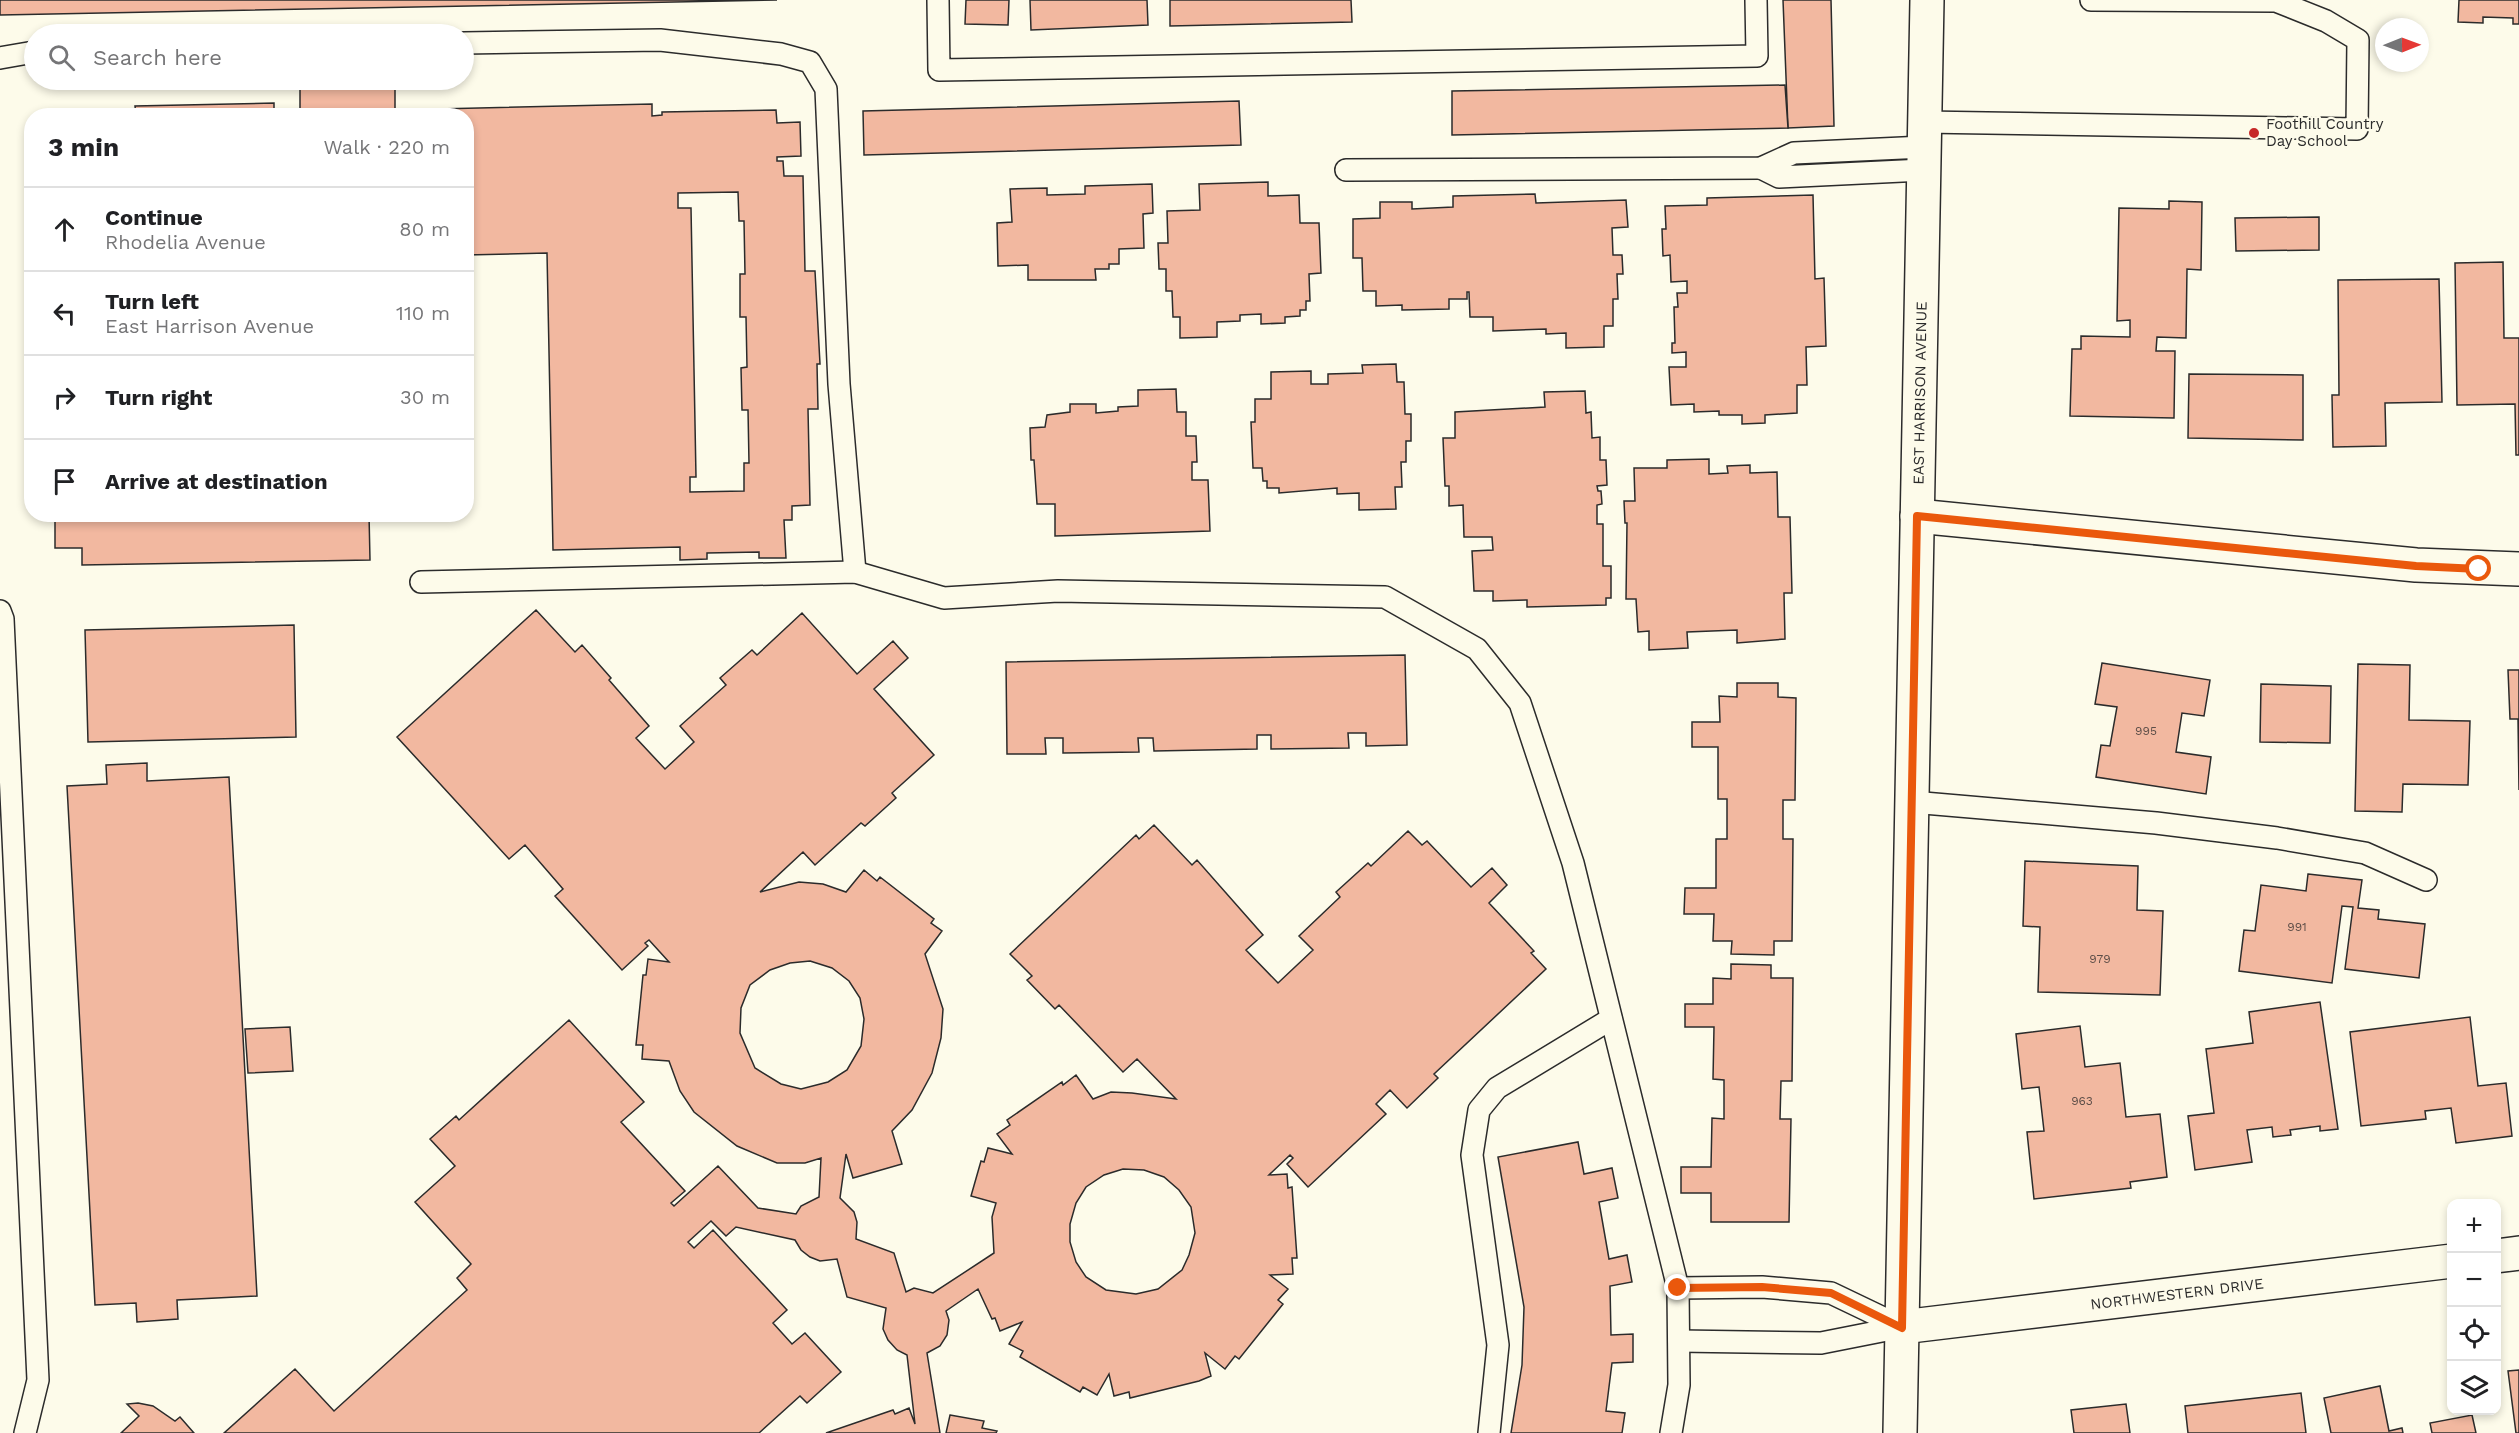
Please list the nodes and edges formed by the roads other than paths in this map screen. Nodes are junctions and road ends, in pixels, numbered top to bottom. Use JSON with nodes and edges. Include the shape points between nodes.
{"nodes":[{"id":1,"x":938,"y":0,"type":"edge"},
{"id":2,"x":1756,"y":0,"type":"edge"},
{"id":3,"x":1927,"y":0,"type":"edge"},
{"id":4,"x":2091,"y":0,"type":"edge"},
{"id":5,"x":474,"y":43,"type":"edge"},
{"id":6,"x":24,"y":54,"type":"edge"},
{"id":7,"x":0,"y":58,"type":"edge"},
{"id":8,"x":1924,"y":146,"type":"junction"},
{"id":9,"x":1346,"y":170,"type":"dead end"},
{"id":10,"x":1917,"y":516,"type":"junction"},
{"id":11,"x":2519,"y":569,"type":"edge"},
{"id":12,"x":855,"y":572,"type":"junction"},
{"id":13,"x":421,"y":582,"type":"dead end"},
{"id":14,"x":0,"y":611,"type":"edge"},
{"id":15,"x":1912,"y":802,"type":"junction"},
{"id":16,"x":2426,"y":880,"type":"dead end"},
{"id":17,"x":1611,"y":1019,"type":"junction"},
{"id":18,"x":2519,"y":1253,"type":"edge"},
{"id":19,"x":2501,"y":1255,"type":"edge"},
{"id":20,"x":2447,"y":1261,"type":"edge"},
{"id":21,"x":1678,"y":1288,"type":"junction"},
{"id":22,"x":1902,"y":1328,"type":"junction"},
{"id":23,"x":1678,"y":1341,"type":"junction"},
{"id":24,"x":25,"y":1433,"type":"edge"},
{"id":25,"x":1489,"y":1433,"type":"edge"},
{"id":26,"x":1671,"y":1433,"type":"edge"},
{"id":27,"x":1900,"y":1433,"type":"edge"}],
"edges":[{"from":1,"to":2,"type":"lane","via":[[939,70],[1757,56]]},
{"from":3,"to":8,"type":"street","name":"EAST HARRISON AVENUE"},
{"from":4,"to":8,"type":"lane","via":[[2276,1],[2326,21],[2358,40],[2357,129],[2047,123]]},
{"from":5,"to":12,"type":"lane","via":[[660,40],[781,54],[810,62],[826,89],[839,384]]},
{"from":6,"to":7,"type":"lane"},
{"from":8,"to":9,"type":"lane","via":[[1779,177],[1761,168]]},
{"from":8,"to":10,"type":"street","name":"EAST HARRISON AVENUE"},
{"from":10,"to":11,"type":"street","via":[[2416,566]]},
{"from":10,"to":15,"type":"street","name":"EAST HARRISON AVENUE"},
{"from":12,"to":13,"type":"lane"},
{"from":12,"to":17,"type":"lane","via":[[944,598],[1058,591],[1385,597],[1477,649],[1520,703],[1573,863]]},
{"from":14,"to":24,"type":"lane","via":[[38,1380]]},
{"from":15,"to":16,"type":"lane","via":[[2156,823],[2277,838],[2365,853]]},
{"from":15,"to":22,"type":"street","name":"EAST HARRISON AVENUE"},
{"from":17,"to":21,"type":"lane"},
{"from":17,"to":25,"type":"lane","via":[[1497,1088],[1479,1110],[1472,1155],[1498,1345]]},
{"from":18,"to":19,"type":"street"},
{"from":20,"to":22,"type":"street","name":"NORTHWESTERN DRIVE"},
{"from":21,"to":22,"type":"lane","via":[[1762,1287],[1831,1293]]},
{"from":21,"to":23,"type":"lane"},
{"from":22,"to":23,"type":"lane","via":[[1821,1343]]},
{"from":22,"to":27,"type":"street","name":"EAST HARRISON AVENUE"},
{"from":23,"to":26,"type":"lane","via":[[1678,1385]]}]}
